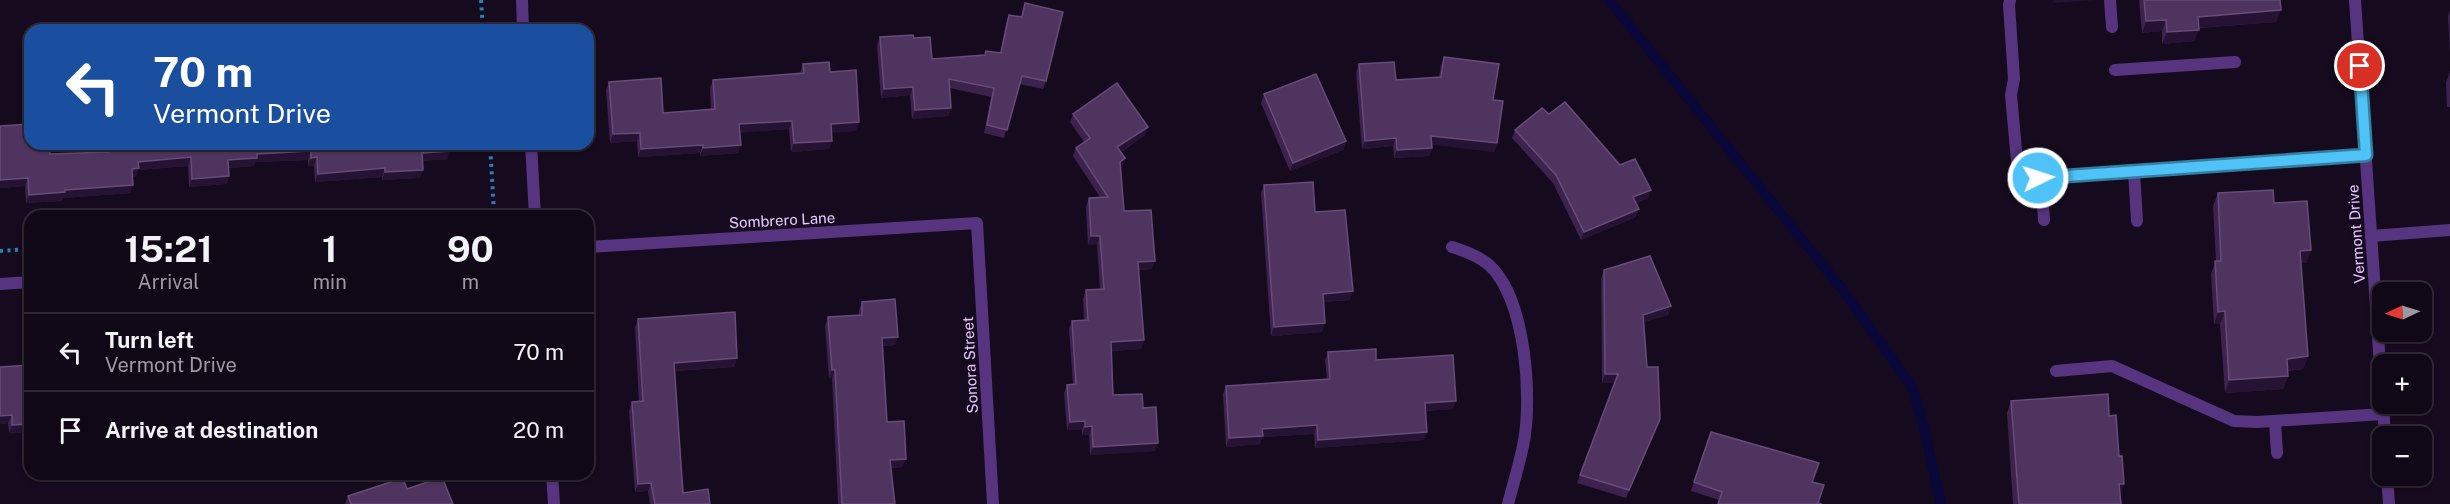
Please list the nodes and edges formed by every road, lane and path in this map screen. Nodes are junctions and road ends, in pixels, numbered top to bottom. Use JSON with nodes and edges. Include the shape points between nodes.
{"nodes":[{"id":1,"x":481,"y":0,"type":"edge"},
{"id":2,"x":522,"y":0,"type":"edge"},
{"id":3,"x":2010,"y":0,"type":"edge"},
{"id":4,"x":2110,"y":0,"type":"edge"},
{"id":5,"x":2355,"y":0,"type":"edge"},
{"id":6,"x":483,"y":24,"type":"edge"},
{"id":7,"x":524,"y":24,"type":"edge"},
{"id":8,"x":2112,"y":27,"type":"dead end"},
{"id":9,"x":2235,"y":62,"type":"dead end"},
{"id":10,"x":2115,"y":70,"type":"dead end"},
{"id":11,"x":490,"y":150,"type":"edge"},
{"id":12,"x":531,"y":150,"type":"edge"},
{"id":13,"x":2366,"y":155,"type":"junction"},
{"id":14,"x":2133,"y":171,"type":"junction"},
{"id":15,"x":2041,"y":178,"type":"junction"},
{"id":16,"x":494,"y":210,"type":"edge"},
{"id":17,"x":535,"y":210,"type":"edge"},
{"id":18,"x":2044,"y":220,"type":"dead end"},
{"id":19,"x":2137,"y":221,"type":"dead end"},
{"id":20,"x":977,"y":224,"type":"joint"},
{"id":21,"x":2450,"y":230,"type":"edge"},
{"id":22,"x":2371,"y":236,"type":"junction"},
{"id":23,"x":594,"y":247,"type":"edge"},
{"id":24,"x":1452,"y":248,"type":"dead end"},
{"id":25,"x":24,"y":249,"type":"edge"},
{"id":26,"x":0,"y":251,"type":"edge"},
{"id":27,"x":24,"y":282,"type":"edge"},
{"id":28,"x":0,"y":284,"type":"edge"},
{"id":29,"x":2379,"y":354,"type":"edge"},
{"id":30,"x":2056,"y":371,"type":"dead end"},
{"id":31,"x":2372,"y":410,"type":"edge"},
{"id":32,"x":2275,"y":421,"type":"junction"},
{"id":33,"x":2277,"y":453,"type":"dead end"},
{"id":34,"x":552,"y":480,"type":"edge"},
{"id":35,"x":2388,"y":486,"type":"edge"},
{"id":36,"x":554,"y":504,"type":"edge"},
{"id":37,"x":993,"y":504,"type":"edge"},
{"id":38,"x":1508,"y":504,"type":"edge"},
{"id":39,"x":2389,"y":504,"type":"edge"}],
"edges":[{"from":1,"to":6,"type":"path"},
{"from":2,"to":7,"type":"street"},
{"from":3,"to":15,"type":"street","via":[[2014,79],[2011,95],[2017,161],[2026,175]]},
{"from":4,"to":8,"type":"street"},
{"from":5,"to":13,"type":"street","name":"Vermont Drive"},
{"from":9,"to":10,"type":"street"},
{"from":11,"to":16,"type":"path"},
{"from":12,"to":17,"type":"street"},
{"from":13,"to":14,"type":"street"},
{"from":13,"to":22,"type":"street","name":"Vermont Drive"},
{"from":14,"to":15,"type":"street"},
{"from":14,"to":19,"type":"street"},
{"from":15,"to":18,"type":"street"},
{"from":20,"to":23,"type":"street","name":"Sombrero Lane"},
{"from":20,"to":37,"type":"street","name":"Sonora Street"},
{"from":21,"to":22,"type":"street"},
{"from":22,"to":29,"type":"street","name":"Vermont Drive"},
{"from":24,"to":38,"type":"street","via":[[1489,265],[1504,283],[1525,355],[1524,444]]},
{"from":25,"to":26,"type":"path"},
{"from":27,"to":28,"type":"street"},
{"from":30,"to":32,"type":"street","via":[[2112,366],[2234,421]]},
{"from":31,"to":32,"type":"street"},
{"from":32,"to":33,"type":"street"},
{"from":34,"to":36,"type":"street"},
{"from":35,"to":39,"type":"street"}]}
